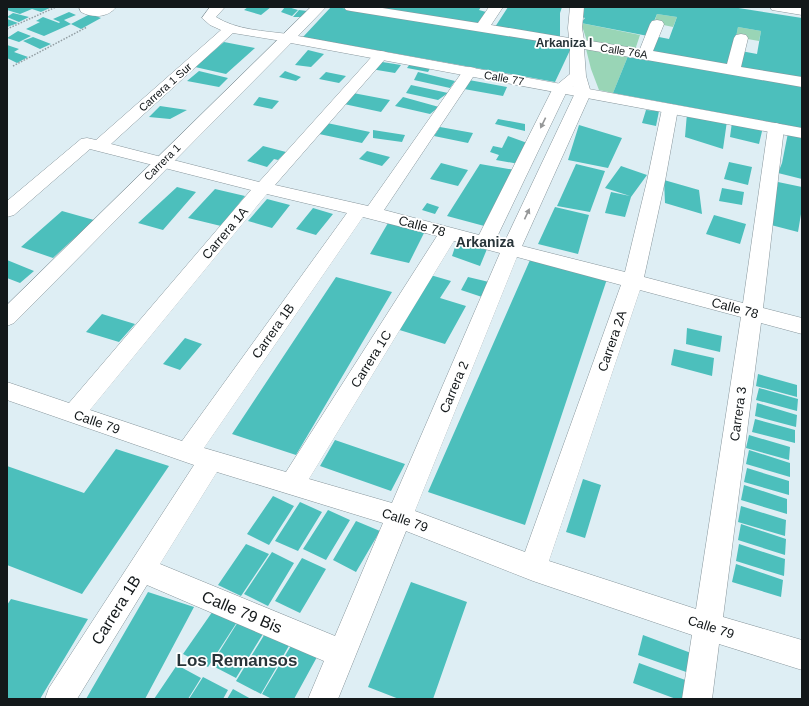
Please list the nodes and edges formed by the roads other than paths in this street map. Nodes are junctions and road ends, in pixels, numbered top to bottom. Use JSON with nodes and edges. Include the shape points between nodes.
{"nodes":[{"id":1,"x":86,"y":7,"type":"edge"},
{"id":2,"x":319,"y":7,"type":"edge"},
{"id":3,"x":351,"y":7,"type":"edge"},
{"id":4,"x":496,"y":7,"type":"edge"},
{"id":5,"x":577,"y":7,"type":"edge"},
{"id":6,"x":777,"y":7,"type":"edge"},
{"id":7,"x":107,"y":11,"type":"edge"},
{"id":8,"x":802,"y":11,"type":"edge"},
{"id":9,"x":214,"y":12,"type":"edge"},
{"id":10,"x":657,"y":24,"type":"dead end"},
{"id":11,"x":231,"y":28,"type":"junction"},
{"id":12,"x":482,"y":28,"type":"junction"},
{"id":13,"x":288,"y":38,"type":"junction"},
{"id":14,"x":741,"y":38,"type":"dead end"},
{"id":15,"x":577,"y":43,"type":"junction"},
{"id":16,"x":645,"y":54,"type":"junction"},
{"id":17,"x":381,"y":55,"type":"junction"},
{"id":18,"x":733,"y":69,"type":"junction"},
{"id":19,"x":470,"y":71,"type":"junction"},
{"id":20,"x":802,"y":82,"type":"edge"},
{"id":21,"x":581,"y":84,"type":"junction"},
{"id":22,"x":561,"y":88,"type":"junction"},
{"id":23,"x":670,"y":109,"type":"junction"},
{"id":24,"x":776,"y":128,"type":"junction"},
{"id":25,"x":802,"y":133,"type":"edge"},
{"id":26,"x":93,"y":144,"type":"junction"},
{"id":27,"x":163,"y":161,"type":"junction"},
{"id":28,"x":263,"y":188,"type":"junction"},
{"id":29,"x":7,"y":211,"type":"edge"},
{"id":30,"x":366,"y":211,"type":"junction"},
{"id":31,"x":449,"y":233,"type":"junction"},
{"id":32,"x":485,"y":242,"type":"junction"},
{"id":33,"x":511,"y":249,"type":"junction"},
{"id":34,"x":633,"y":281,"type":"junction"},
{"id":35,"x":752,"y":313,"type":"junction"},
{"id":36,"x":7,"y":318,"type":"edge"},
{"id":37,"x":802,"y":326,"type":"edge"},
{"id":38,"x":7,"y":391,"type":"edge"},
{"id":39,"x":73,"y":414,"type":"junction"},
{"id":40,"x":199,"y":457,"type":"junction"},
{"id":41,"x":292,"y":485,"type":"junction"},
{"id":42,"x":400,"y":517,"type":"junction"},
{"id":43,"x":533,"y":568,"type":"junction"},
{"id":44,"x":141,"y":569,"type":"junction"},
{"id":45,"x":708,"y":627,"type":"junction"},
{"id":46,"x":342,"y":654,"type":"junction"},
{"id":47,"x":802,"y":655,"type":"edge"},
{"id":48,"x":60,"y":699,"type":"edge"},
{"id":49,"x":323,"y":699,"type":"edge"},
{"id":50,"x":697,"y":699,"type":"edge"}],
"edges":[{"from":1,"to":7,"type":"street","via":[[89,11]]},
{"from":2,"to":13,"type":"street","name":"Carrera 1"},
{"from":3,"to":12,"type":"street","name":"Calle 76A"},
{"from":4,"to":12,"type":"street"},
{"from":5,"to":15,"type":"street","name":"Carrera 2"},
{"from":6,"to":8,"type":"street"},
{"from":9,"to":11,"type":"street","name":"Calle 77","via":[[214,23]]},
{"from":10,"to":16,"type":"street"},
{"from":11,"to":13,"type":"street","name":"Calle 77"},
{"from":11,"to":26,"type":"street","name":"Carrera 1 Sur"},
{"from":12,"to":15,"type":"street","name":"Calle 76A"},
{"from":13,"to":17,"type":"street","name":"Calle 77"},
{"from":13,"to":27,"type":"street","name":"Carrera 1"},
{"from":14,"to":18,"type":"street"},
{"from":15,"to":16,"type":"street","name":"Calle 76A"},
{"from":15,"to":21,"type":"street","name":"Carrera 2"},
{"from":16,"to":18,"type":"street","name":"Calle 76A"},
{"from":17,"to":19,"type":"street","name":"Calle 77"},
{"from":17,"to":28,"type":"street","name":"Carrera 1A"},
{"from":18,"to":20,"type":"street","name":"Calle 76A"},
{"from":19,"to":22,"type":"street","name":"Calle 77"},
{"from":19,"to":30,"type":"street","name":"Carrera 1B"},
{"from":21,"to":22,"type":"street","name":"Calle 77"},
{"from":21,"to":23,"type":"street","name":"Calle 77"},
{"from":33,"to":21,"type":"street","name":"Carrera 2","one_way":true},
{"from":22,"to":32,"type":"street","one_way":true},
{"from":23,"to":24,"type":"street","name":"Calle 77"},
{"from":23,"to":34,"type":"street","name":"Carrera 2A"},
{"from":24,"to":25,"type":"street","name":"Calle 77"},
{"from":24,"to":35,"type":"street","name":"Carrera 3"},
{"from":26,"to":27,"type":"street","name":"Calle 78"},
{"from":26,"to":29,"type":"street","name":"Carrera 1 Sur"},
{"from":27,"to":28,"type":"street","name":"Calle 78"},
{"from":27,"to":36,"type":"street","name":"Carrera 1"},
{"from":28,"to":30,"type":"street","name":"Calle 78"},
{"from":28,"to":39,"type":"street","name":"Carrera 1A"},
{"from":30,"to":31,"type":"street","name":"Calle 78"},
{"from":30,"to":40,"type":"street","name":"Carrera 1B"},
{"from":31,"to":32,"type":"street","name":"Calle 78"},
{"from":31,"to":41,"type":"street","name":"Carrera 1C"},
{"from":32,"to":33,"type":"street","name":"Calle 78"},
{"from":33,"to":34,"type":"street","name":"Calle 78"},
{"from":33,"to":42,"type":"street","name":"Carrera 2"},
{"from":34,"to":35,"type":"street","name":"Calle 78"},
{"from":34,"to":43,"type":"street","name":"Carrera 2A"},
{"from":35,"to":37,"type":"street","name":"Calle 78"},
{"from":35,"to":45,"type":"street","name":"Carrera 3"},
{"from":38,"to":39,"type":"street","name":"Calle 79"},
{"from":39,"to":40,"type":"street","name":"Calle 79"},
{"from":40,"to":41,"type":"street","name":"Calle 79"},
{"from":40,"to":44,"type":"street","name":"Carrera 1B"},
{"from":41,"to":42,"type":"street","name":"Calle 79"},
{"from":42,"to":43,"type":"street","name":"Calle 79"},
{"from":42,"to":46,"type":"street","name":"Carrera 2"},
{"from":43,"to":45,"type":"street","name":"Calle 79"},
{"from":44,"to":46,"type":"street","name":"Calle 79 Bis"},
{"from":44,"to":48,"type":"street","name":"Carrera 1B"},
{"from":45,"to":47,"type":"street","name":"Calle 79"},
{"from":45,"to":50,"type":"street","name":"Carrera 3"},
{"from":46,"to":49,"type":"street","name":"Carrera 2"}]}
